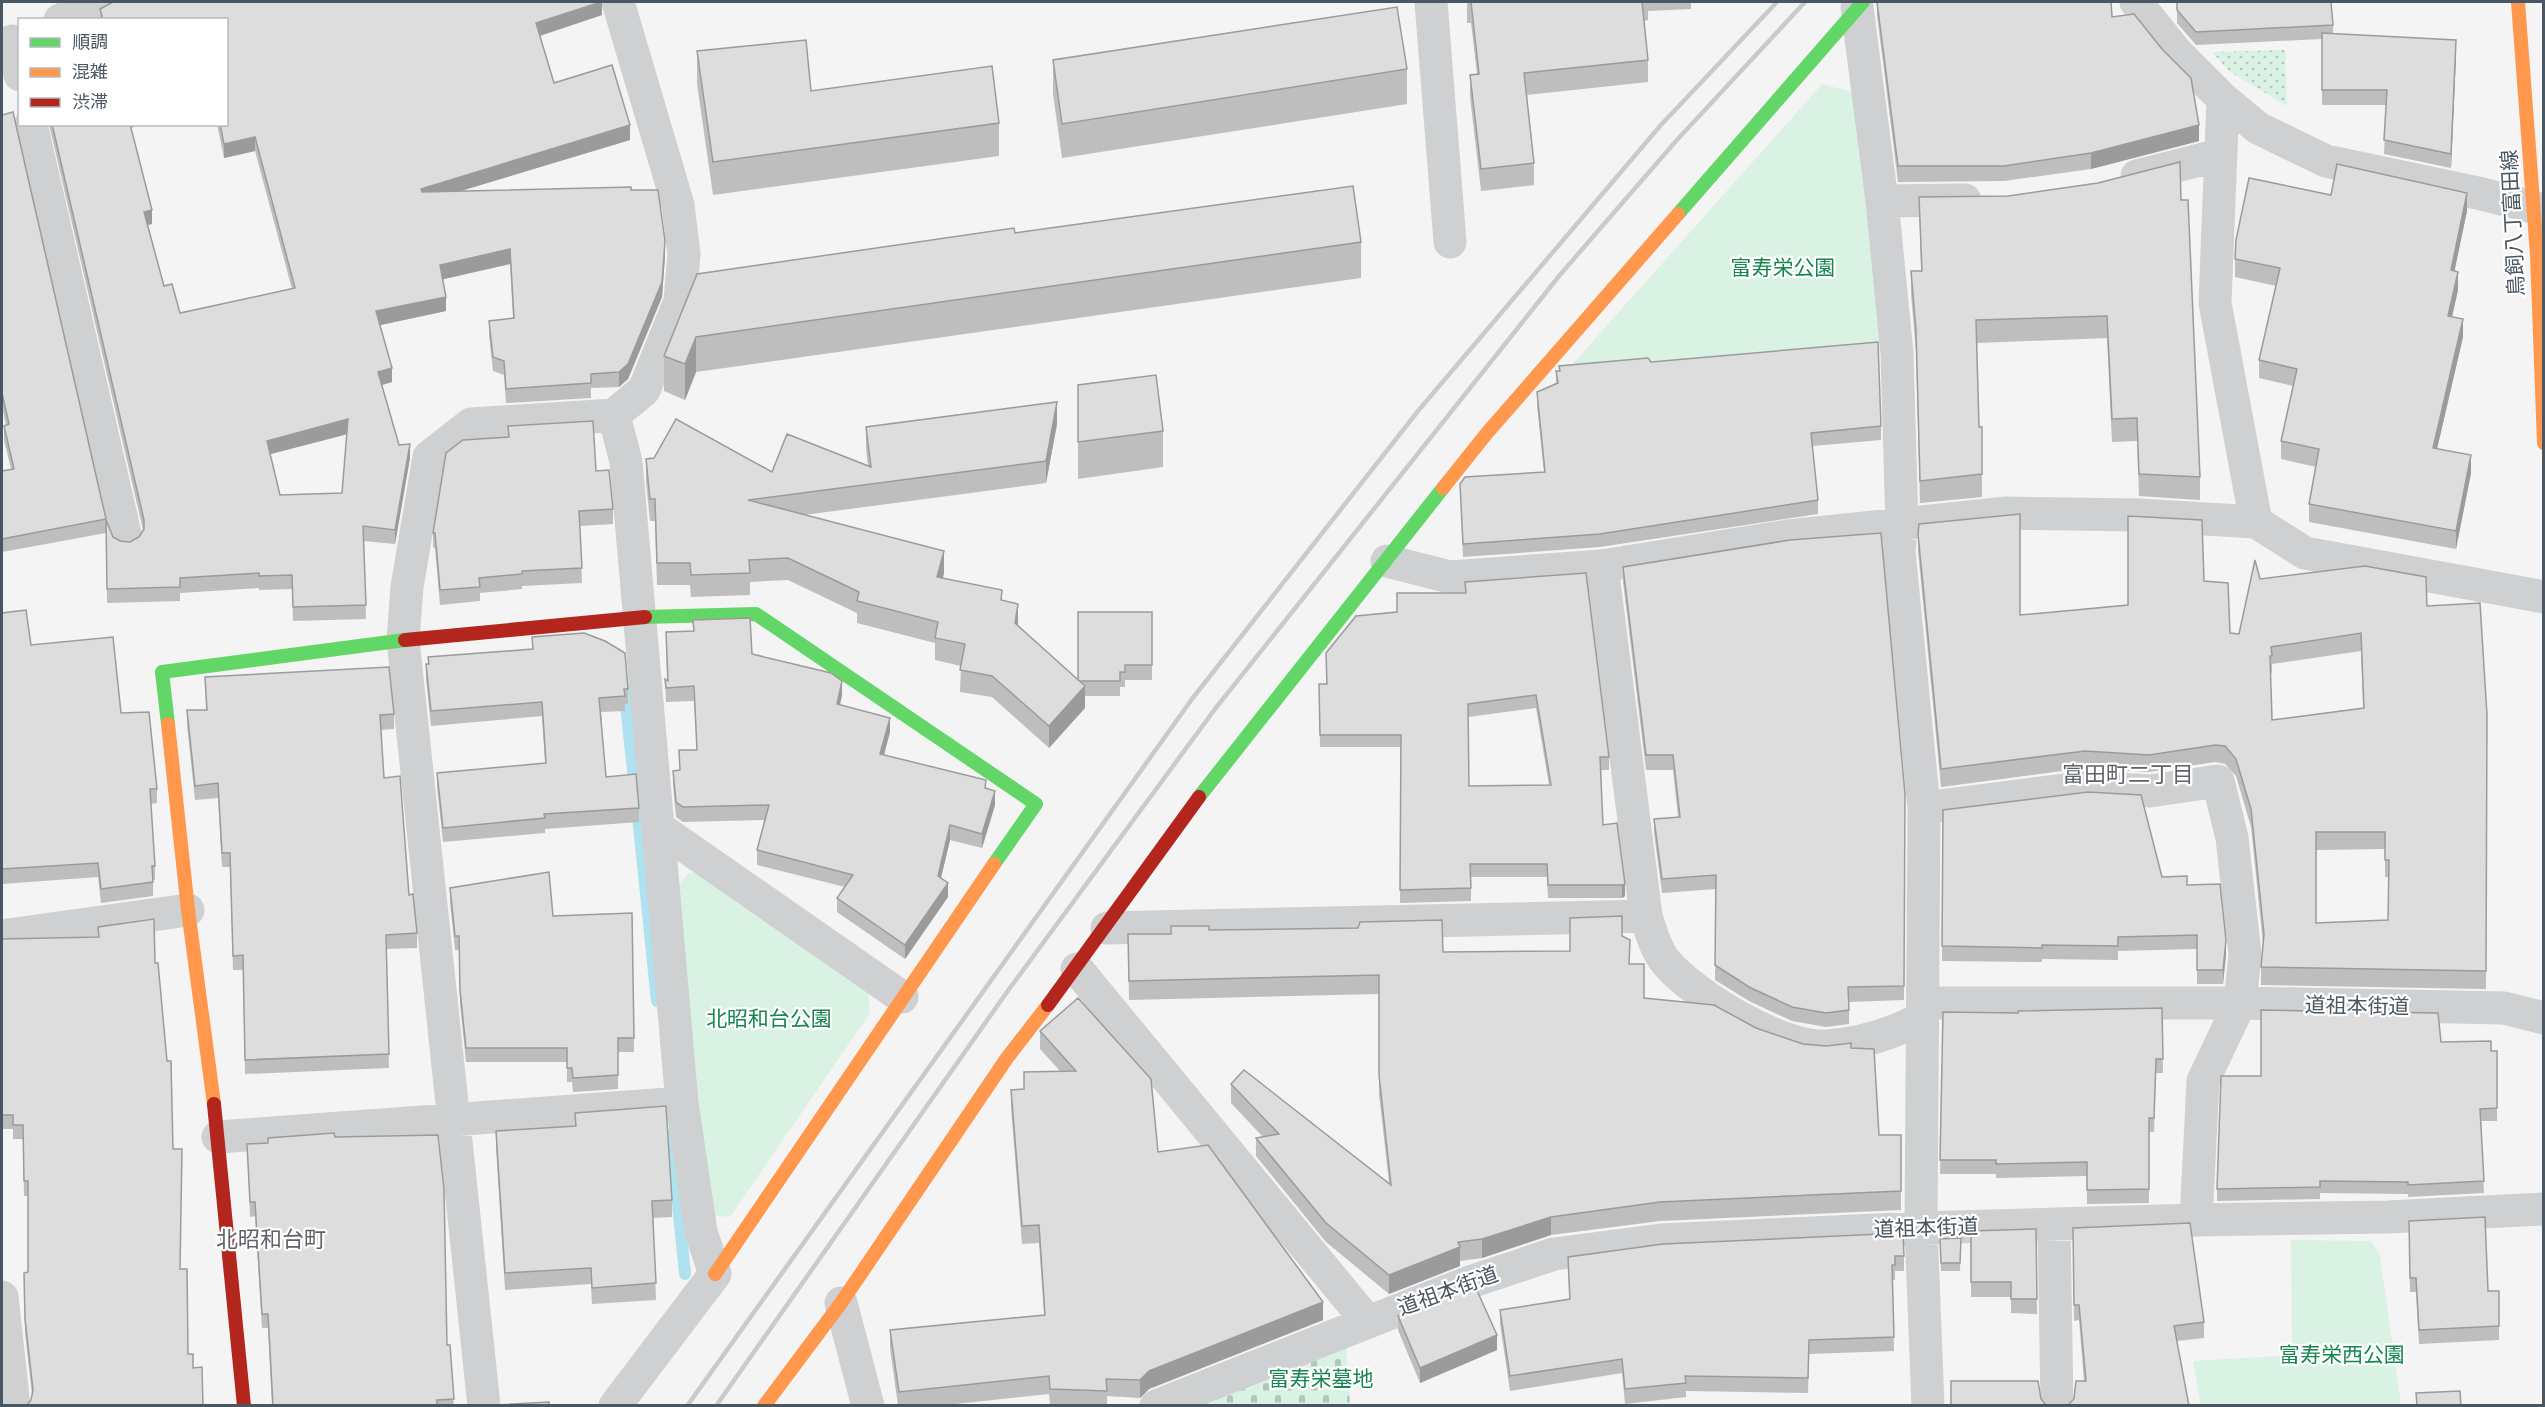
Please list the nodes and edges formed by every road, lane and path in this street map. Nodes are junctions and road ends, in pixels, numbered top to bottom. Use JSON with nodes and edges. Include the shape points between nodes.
{"nodes":[{"id":1,"x":101,"y":2,"type":"edge"},
{"id":2,"x":618,"y":2,"type":"edge"},
{"id":3,"x":1431,"y":2,"type":"edge"},
{"id":4,"x":2136,"y":2,"type":"edge"},
{"id":5,"x":2518,"y":2,"type":"edge"},
{"id":6,"x":1860,"y":4,"type":"edge"},
{"id":7,"x":65,"y":18,"type":"edge"},
{"id":8,"x":11,"y":41,"type":"edge"},
{"id":9,"x":18,"y":67,"type":"edge"},
{"id":10,"x":2223,"y":99,"type":"junction"},
{"id":11,"x":31,"y":126,"type":"edge"},
{"id":12,"x":2219,"y":155,"type":"junction"},
{"id":13,"x":2106,"y":184,"type":"edge"},
{"id":14,"x":1993,"y":200,"type":"edge"},
{"id":15,"x":1882,"y":201,"type":"junction"},
{"id":16,"x":2539,"y":209,"type":"edge"},
{"id":17,"x":1450,"y":242,"type":"dead end"},
{"id":18,"x":614,"y":415,"type":"junction"},
{"id":19,"x":2544,"y":443,"type":"edge"},
{"id":20,"x":2256,"y":522,"type":"junction"},
{"id":21,"x":1902,"y":526,"type":"junction"},
{"id":22,"x":126,"y":538,"type":"dead end"},
{"id":23,"x":1387,"y":561,"type":"junction"},
{"id":24,"x":1602,"y":566,"type":"junction"},
{"id":25,"x":2544,"y":597,"type":"edge"},
{"id":26,"x":639,"y":618,"type":"junction"},
{"id":27,"x":403,"y":640,"type":"junction"},
{"id":28,"x":1924,"y":808,"type":"junction"},
{"id":29,"x":659,"y":828,"type":"junction"},
{"id":30,"x":188,"y":910,"type":"junction"},
{"id":31,"x":1646,"y":916,"type":"junction"},
{"id":32,"x":1107,"y":928,"type":"junction"},
{"id":33,"x":2,"y":936,"type":"edge"},
{"id":34,"x":1077,"y":969,"type":"junction"},
{"id":35,"x":902,"y":997,"type":"junction"},
{"id":36,"x":2240,"y":1004,"type":"junction"},
{"id":37,"x":1922,"y":1010,"type":"junction"},
{"id":38,"x":2544,"y":1018,"type":"edge"},
{"id":39,"x":682,"y":1103,"type":"junction"},
{"id":40,"x":454,"y":1118,"type":"junction"},
{"id":41,"x":218,"y":1137,"type":"junction"},
{"id":42,"x":2544,"y":1209,"type":"edge"},
{"id":43,"x":2196,"y":1220,"type":"junction"},
{"id":44,"x":2054,"y":1225,"type":"junction"},
{"id":45,"x":1921,"y":1228,"type":"junction"},
{"id":46,"x":715,"y":1274,"type":"junction"},
{"id":47,"x":2,"y":1297,"type":"edge"},
{"id":48,"x":841,"y":1303,"type":"junction"},
{"id":49,"x":1367,"y":1321,"type":"junction"},
{"id":50,"x":767,"y":1405,"type":"edge"},
{"id":51,"x":14,"y":1406,"type":"edge"},
{"id":52,"x":244,"y":1406,"type":"edge"},
{"id":53,"x":484,"y":1406,"type":"edge"},
{"id":54,"x":615,"y":1406,"type":"edge"},
{"id":55,"x":868,"y":1406,"type":"edge"},
{"id":56,"x":1156,"y":1406,"type":"edge"},
{"id":57,"x":1928,"y":1406,"type":"edge"},
{"id":58,"x":2057,"y":1406,"type":"edge"}],
"edges":[{"from":1,"to":7,"type":"street"},
{"from":2,"to":18,"type":"street","via":[[678,205],[684,254],[680,301],[644,390]]},
{"from":3,"to":17,"type":"street"},
{"from":4,"to":10,"type":"street","via":[[2177,53]]},
{"from":5,"to":16,"type":"street","name":"鳥飼八丁富田線"},
{"from":6,"to":15,"type":"street"},
{"from":6,"to":23,"type":"street","via":[[1487,433]]},
{"from":8,"to":9,"type":"street"},
{"from":10,"to":12,"type":"street"},
{"from":10,"to":16,"type":"street","via":[[2258,128],[2326,161]]},
{"from":11,"to":22,"type":"street"},
{"from":12,"to":13,"type":"street"},
{"from":12,"to":20,"type":"street","via":[[2215,303]]},
{"from":14,"to":15,"type":"street"},
{"from":15,"to":21,"type":"street","via":[[1897,353]]},
{"from":16,"to":19,"type":"street","name":"鳥飼八丁富田線"},
{"from":18,"to":26,"type":"street","via":[[626,462]]},
{"from":18,"to":27,"type":"street","via":[[471,424],[429,457],[407,587]]},
{"from":20,"to":21,"type":"street","via":[[2007,513]]},
{"from":20,"to":25,"type":"street","via":[[2305,553]]},
{"from":21,"to":24,"type":"street","via":[[1788,536]]},
{"from":21,"to":28,"type":"street","via":[[1899,551]]},
{"from":23,"to":24,"type":"street","via":[[1450,577]]},
{"from":23,"to":32,"type":"street","via":[[1210,780]]},
{"from":24,"to":31,"type":"street"},
{"from":26,"to":27,"type":"street"},
{"from":26,"to":29,"type":"street"},
{"from":26,"to":35,"type":"street","via":[[756,614],[1036,804]]},
{"from":27,"to":30,"type":"street","via":[[162,672]]},
{"from":27,"to":40,"type":"street"},
{"from":28,"to":36,"type":"street","via":[[2087,787],[2150,791],[2218,781],[2232,838],[2245,954]]},
{"from":28,"to":37,"type":"street"},
{"from":29,"to":35,"type":"street"},
{"from":29,"to":39,"type":"street"},
{"from":30,"to":33,"type":"street"},
{"from":30,"to":41,"type":"street"},
{"from":31,"to":32,"type":"street"},
{"from":31,"to":37,"type":"street","via":[[1665,962],[1697,990],[1776,1036],[1824,1046],[1887,1036]]},
{"from":32,"to":34,"type":"street"},
{"from":34,"to":48,"type":"street","via":[[1007,1058]]},
{"from":34,"to":49,"type":"street"},
{"from":35,"to":46,"type":"street"},
{"from":36,"to":37,"type":"street","name":"道祖本街道"},
{"from":36,"to":38,"type":"street","name":"道祖本街道","via":[[2504,1008]]},
{"from":36,"to":43,"type":"street","via":[[2203,1080]]},
{"from":37,"to":45,"type":"street"},
{"from":39,"to":40,"type":"street"},
{"from":39,"to":46,"type":"street","via":[[700,1232]]},
{"from":40,"to":41,"type":"street"},
{"from":40,"to":53,"type":"street"},
{"from":41,"to":52,"type":"street"},
{"from":42,"to":43,"type":"street","name":"道祖本街道"},
{"from":43,"to":44,"type":"street","name":"道祖本街道"},
{"from":44,"to":45,"type":"street","name":"道祖本街道"},
{"from":44,"to":58,"type":"street"},
{"from":45,"to":49,"type":"street","name":"道祖本街道","via":[[1661,1240],[1554,1254]]},
{"from":45,"to":57,"type":"street"},
{"from":46,"to":54,"type":"street"},
{"from":47,"to":51,"type":"street"},
{"from":48,"to":50,"type":"street"},
{"from":48,"to":55,"type":"street"},
{"from":49,"to":56,"type":"street","name":"道祖本街道"}]}
